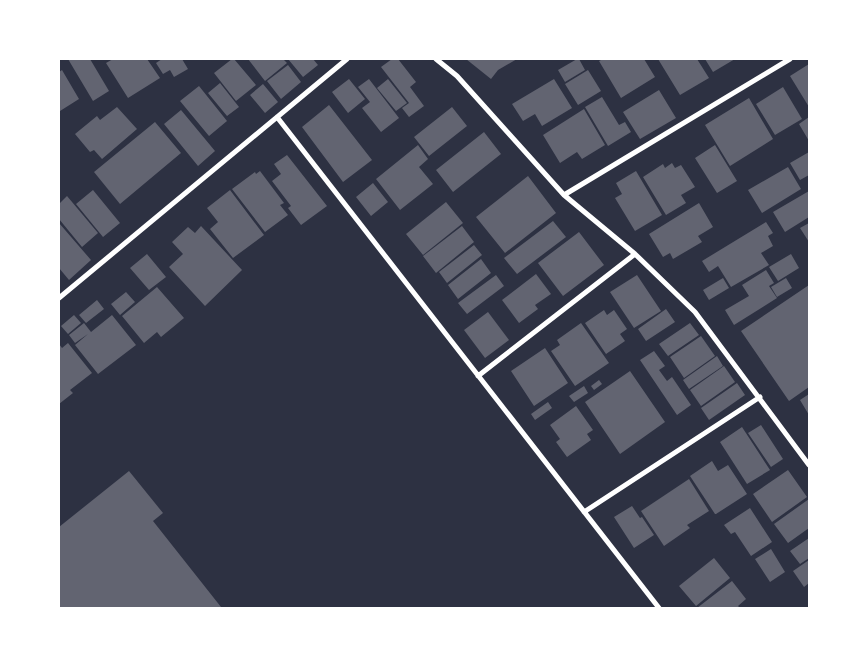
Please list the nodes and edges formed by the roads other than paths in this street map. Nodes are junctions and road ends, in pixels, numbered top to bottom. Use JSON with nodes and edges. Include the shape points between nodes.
{"nodes":[{"id":1,"x":347,"y":59,"type":"edge"},
{"id":2,"x":436,"y":59,"type":"edge"},
{"id":3,"x":790,"y":59,"type":"edge"},
{"id":4,"x":276,"y":117,"type":"junction"},
{"id":5,"x":564,"y":195,"type":"junction"},
{"id":6,"x":635,"y":254,"type":"junction"},
{"id":7,"x":59,"y":298,"type":"edge"},
{"id":8,"x":478,"y":376,"type":"junction"},
{"id":9,"x":760,"y":397,"type":"junction"},
{"id":10,"x":809,"y":465,"type":"edge"},
{"id":11,"x":584,"y":512,"type":"junction"},
{"id":12,"x":659,"y":608,"type":"edge"}],
"edges":[{"from":1,"to":4,"type":"street"},
{"from":2,"to":5,"type":"street","via":[[457,76]]},
{"from":3,"to":5,"type":"street"},
{"from":4,"to":7,"type":"street"},
{"from":4,"to":8,"type":"street"},
{"from":5,"to":6,"type":"street"},
{"from":6,"to":8,"type":"street"},
{"from":6,"to":9,"type":"street","via":[[696,312]]},
{"from":8,"to":11,"type":"street"},
{"from":9,"to":10,"type":"street"},
{"from":9,"to":11,"type":"street"},
{"from":11,"to":12,"type":"street"}]}
